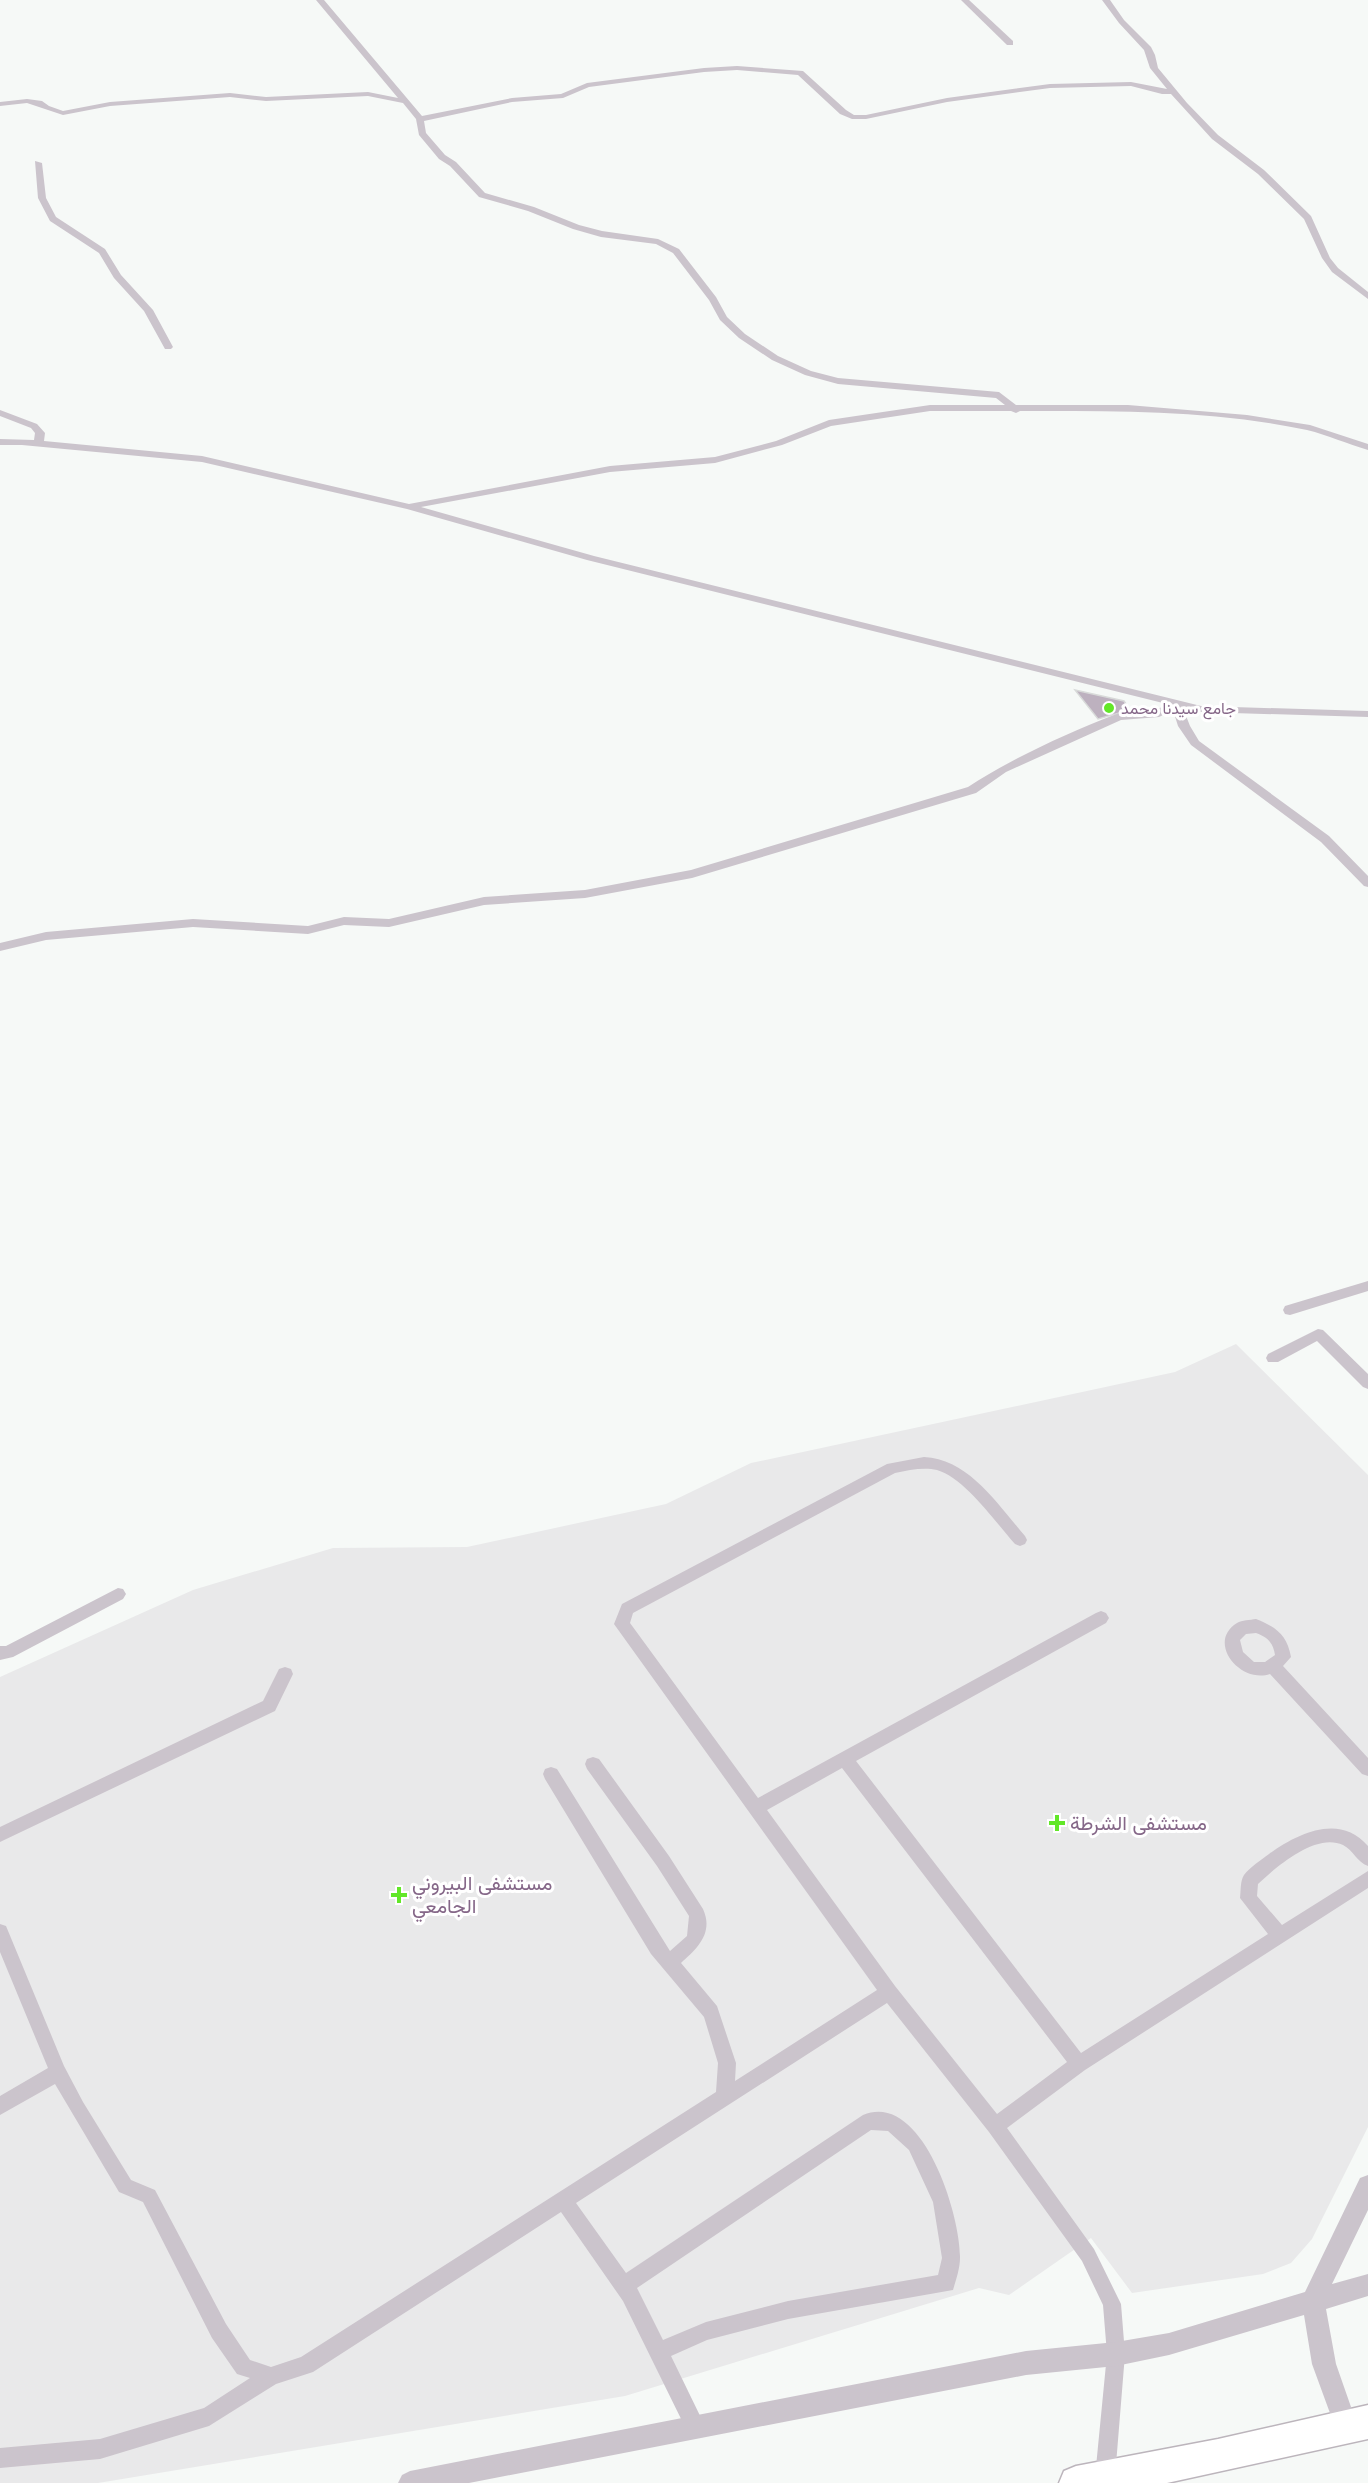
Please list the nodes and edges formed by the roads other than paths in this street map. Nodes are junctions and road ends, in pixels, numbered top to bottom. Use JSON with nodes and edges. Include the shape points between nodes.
{"nodes":[{"id":1,"x":320,"y":0,"type":"edge"},
{"id":2,"x":965,"y":0,"type":"edge"},
{"id":3,"x":1106,"y":0,"type":"edge"},
{"id":4,"x":1010,"y":43,"type":"dead end"},
{"id":5,"x":1172,"y":91,"type":"junction"},
{"id":6,"x":403,"y":100,"type":"junction"},
{"id":7,"x":0,"y":104,"type":"edge"},
{"id":8,"x":420,"y":119,"type":"junction"},
{"id":9,"x":38,"y":163,"type":"dead end"},
{"id":10,"x":1368,"y":296,"type":"edge"},
{"id":11,"x":168,"y":347,"type":"dead end"},
{"id":12,"x":1016,"y":410,"type":"junction"},
{"id":13,"x":0,"y":413,"type":"edge"},
{"id":14,"x":0,"y":442,"type":"edge"},
{"id":15,"x":39,"y":443,"type":"junction"},
{"id":16,"x":1368,"y":447,"type":"edge"},
{"id":17,"x":409,"y":507,"type":"junction"},
{"id":18,"x":1176,"y":703,"type":"junction"},
{"id":19,"x":1368,"y":714,"type":"edge"},
{"id":20,"x":1368,"y":883,"type":"edge"},
{"id":21,"x":0,"y":947,"type":"edge"},
{"id":22,"x":1368,"y":1286,"type":"edge"},
{"id":23,"x":1290,"y":1310,"type":"dead end"},
{"id":24,"x":1273,"y":1358,"type":"dead end"},
{"id":25,"x":1367,"y":1380,"type":"edge"},
{"id":26,"x":1020,"y":1540,"type":"dead end"},
{"id":27,"x":118,"y":1593,"type":"dead end"},
{"id":28,"x":1101,"y":1618,"type":"dead end"},
{"id":29,"x":0,"y":1653,"type":"edge"},
{"id":30,"x":1274,"y":1667,"type":"dead end"},
{"id":31,"x":285,"y":1674,"type":"dead end"},
{"id":32,"x":845,"y":1759,"type":"junction"},
{"id":33,"x":592,"y":1764,"type":"dead end"},
{"id":34,"x":1368,"y":1769,"type":"edge"},
{"id":35,"x":551,"y":1774,"type":"dead end"},
{"id":36,"x":755,"y":1808,"type":"junction"},
{"id":37,"x":0,"y":1835,"type":"edge"},
{"id":38,"x":1368,"y":1858,"type":"edge"},
{"id":39,"x":1368,"y":1879,"type":"edge"},
{"id":40,"x":0,"y":1932,"type":"edge"},
{"id":41,"x":1280,"y":1935,"type":"junction"},
{"id":42,"x":669,"y":1963,"type":"junction"},
{"id":43,"x":889,"y":1992,"type":"junction"},
{"id":44,"x":1079,"y":2064,"type":"junction"},
{"id":45,"x":58,"y":2072,"type":"junction"},
{"id":46,"x":725,"y":2096,"type":"junction"},
{"id":47,"x":0,"y":2106,"type":"edge"},
{"id":48,"x":995,"y":2126,"type":"junction"},
{"id":49,"x":1368,"y":2186,"type":"edge"},
{"id":50,"x":563,"y":2200,"type":"junction"},
{"id":51,"x":1368,"y":2285,"type":"edge"},
{"id":52,"x":624,"y":2286,"type":"junction"},
{"id":53,"x":1313,"y":2300,"type":"junction"},
{"id":54,"x":658,"y":2352,"type":"junction"},
{"id":55,"x":1116,"y":2354,"type":"junction"},
{"id":56,"x":271,"y":2376,"type":"junction"},
{"id":57,"x":1357,"y":2425,"type":"edge"},
{"id":58,"x":696,"y":2426,"type":"junction"},
{"id":59,"x":0,"y":2458,"type":"edge"},
{"id":60,"x":1090,"y":2480,"type":"edge"},
{"id":61,"x":410,"y":2483,"type":"edge"}],
"edges":[{"from":1,"to":6,"type":"street"},
{"from":2,"to":4,"type":"street"},
{"from":3,"to":5,"type":"street","via":[[1148,50],[1154,68]]},
{"from":5,"to":8,"type":"street","via":[[1131,84],[1050,86],[852,117],[800,73],[726,69],[587,85],[563,96],[512,100]]},
{"from":5,"to":10,"type":"street","via":[[1215,137],[1261,172],[1308,218],[1335,270]]},
{"from":6,"to":7,"type":"street","via":[[368,94],[266,99],[212,96],[110,104],[63,113],[39,102]]},
{"from":6,"to":8,"type":"street"},
{"from":8,"to":12,"type":"street","via":[[422,133],[482,195],[576,227],[658,242],[676,251],[723,318],[775,358],[838,381],[999,395]]},
{"from":9,"to":11,"type":"street","via":[[42,198],[53,219],[102,251],[117,276],[148,310]]},
{"from":12,"to":16,"type":"street","via":[[1128,408],[1247,418],[1310,428]]},
{"from":12,"to":17,"type":"street","via":[[930,408],[829,423],[779,443],[715,460],[610,469]]},
{"from":13,"to":15,"type":"street","via":[[34,426],[40,433]]},
{"from":14,"to":15,"type":"street"},
{"from":15,"to":17,"type":"street","via":[[202,459]]},
{"from":17,"to":18,"type":"street","via":[[624,567]]},
{"from":18,"to":19,"type":"street","via":[[1201,709]]},
{"from":18,"to":20,"type":"street","via":[[1195,743],[1325,839]]},
{"from":18,"to":21,"type":"street","via":[[1159,714],[1119,717],[1002,770],[972,790],[692,874],[585,894],[484,901],[389,923],[344,921],[308,930],[193,923],[46,936]]},
{"from":22,"to":23,"type":"street"},
{"from":24,"to":25,"type":"street","via":[[1318,1334]]},
{"from":26,"to":36,"type":"street","via":[[967,1482],[944,1466],[918,1462],[892,1468],[627,1609],[622,1624]]},
{"from":27,"to":29,"type":"street"},
{"from":28,"to":32,"type":"street"},
{"from":30,"to":34,"type":"street"},
{"from":31,"to":37,"type":"street","via":[[269,1706]]},
{"from":32,"to":36,"type":"street"},
{"from":32,"to":44,"type":"street"},
{"from":33,"to":42,"type":"street","via":[[697,1915],[695,1940]]},
{"from":35,"to":42,"type":"street"},
{"from":36,"to":43,"type":"street"},
{"from":38,"to":41,"type":"street","via":[[1351,1840],[1330,1834],[1304,1840],[1265,1865],[1250,1881],[1248,1898]]},
{"from":39,"to":41,"type":"street"},
{"from":40,"to":45,"type":"street"},
{"from":41,"to":44,"type":"street"},
{"from":42,"to":46,"type":"street","via":[[711,2012],[727,2063]]},
{"from":43,"to":46,"type":"street"},
{"from":43,"to":48,"type":"street"},
{"from":44,"to":48,"type":"street"},
{"from":45,"to":47,"type":"street"},
{"from":45,"to":56,"type":"street","via":[[125,2186],[149,2196],[219,2331],[244,2367]]},
{"from":46,"to":50,"type":"street"},
{"from":48,"to":55,"type":"street","via":[[1088,2255],[1112,2304]]},
{"from":49,"to":53,"type":"street"},
{"from":50,"to":52,"type":"street"},
{"from":50,"to":56,"type":"street","via":[[306,2366]]},
{"from":51,"to":53,"type":"street"},
{"from":52,"to":54,"type":"street"},
{"from":52,"to":54,"type":"street","via":[[869,2121],[892,2122],[915,2144],[942,2201],[951,2258],[946,2283],[788,2310],[706,2331]]},
{"from":53,"to":55,"type":"street","via":[[1169,2344]]},
{"from":53,"to":57,"type":"street","via":[[1324,2364]]},
{"from":54,"to":58,"type":"street"},
{"from":55,"to":58,"type":"street","via":[[1026,2363]]},
{"from":55,"to":60,"type":"street"},
{"from":56,"to":59,"type":"street","via":[[209,2415],[100,2449]]},
{"from":57,"to":60,"type":"highway"},
{"from":58,"to":61,"type":"street"}]}
